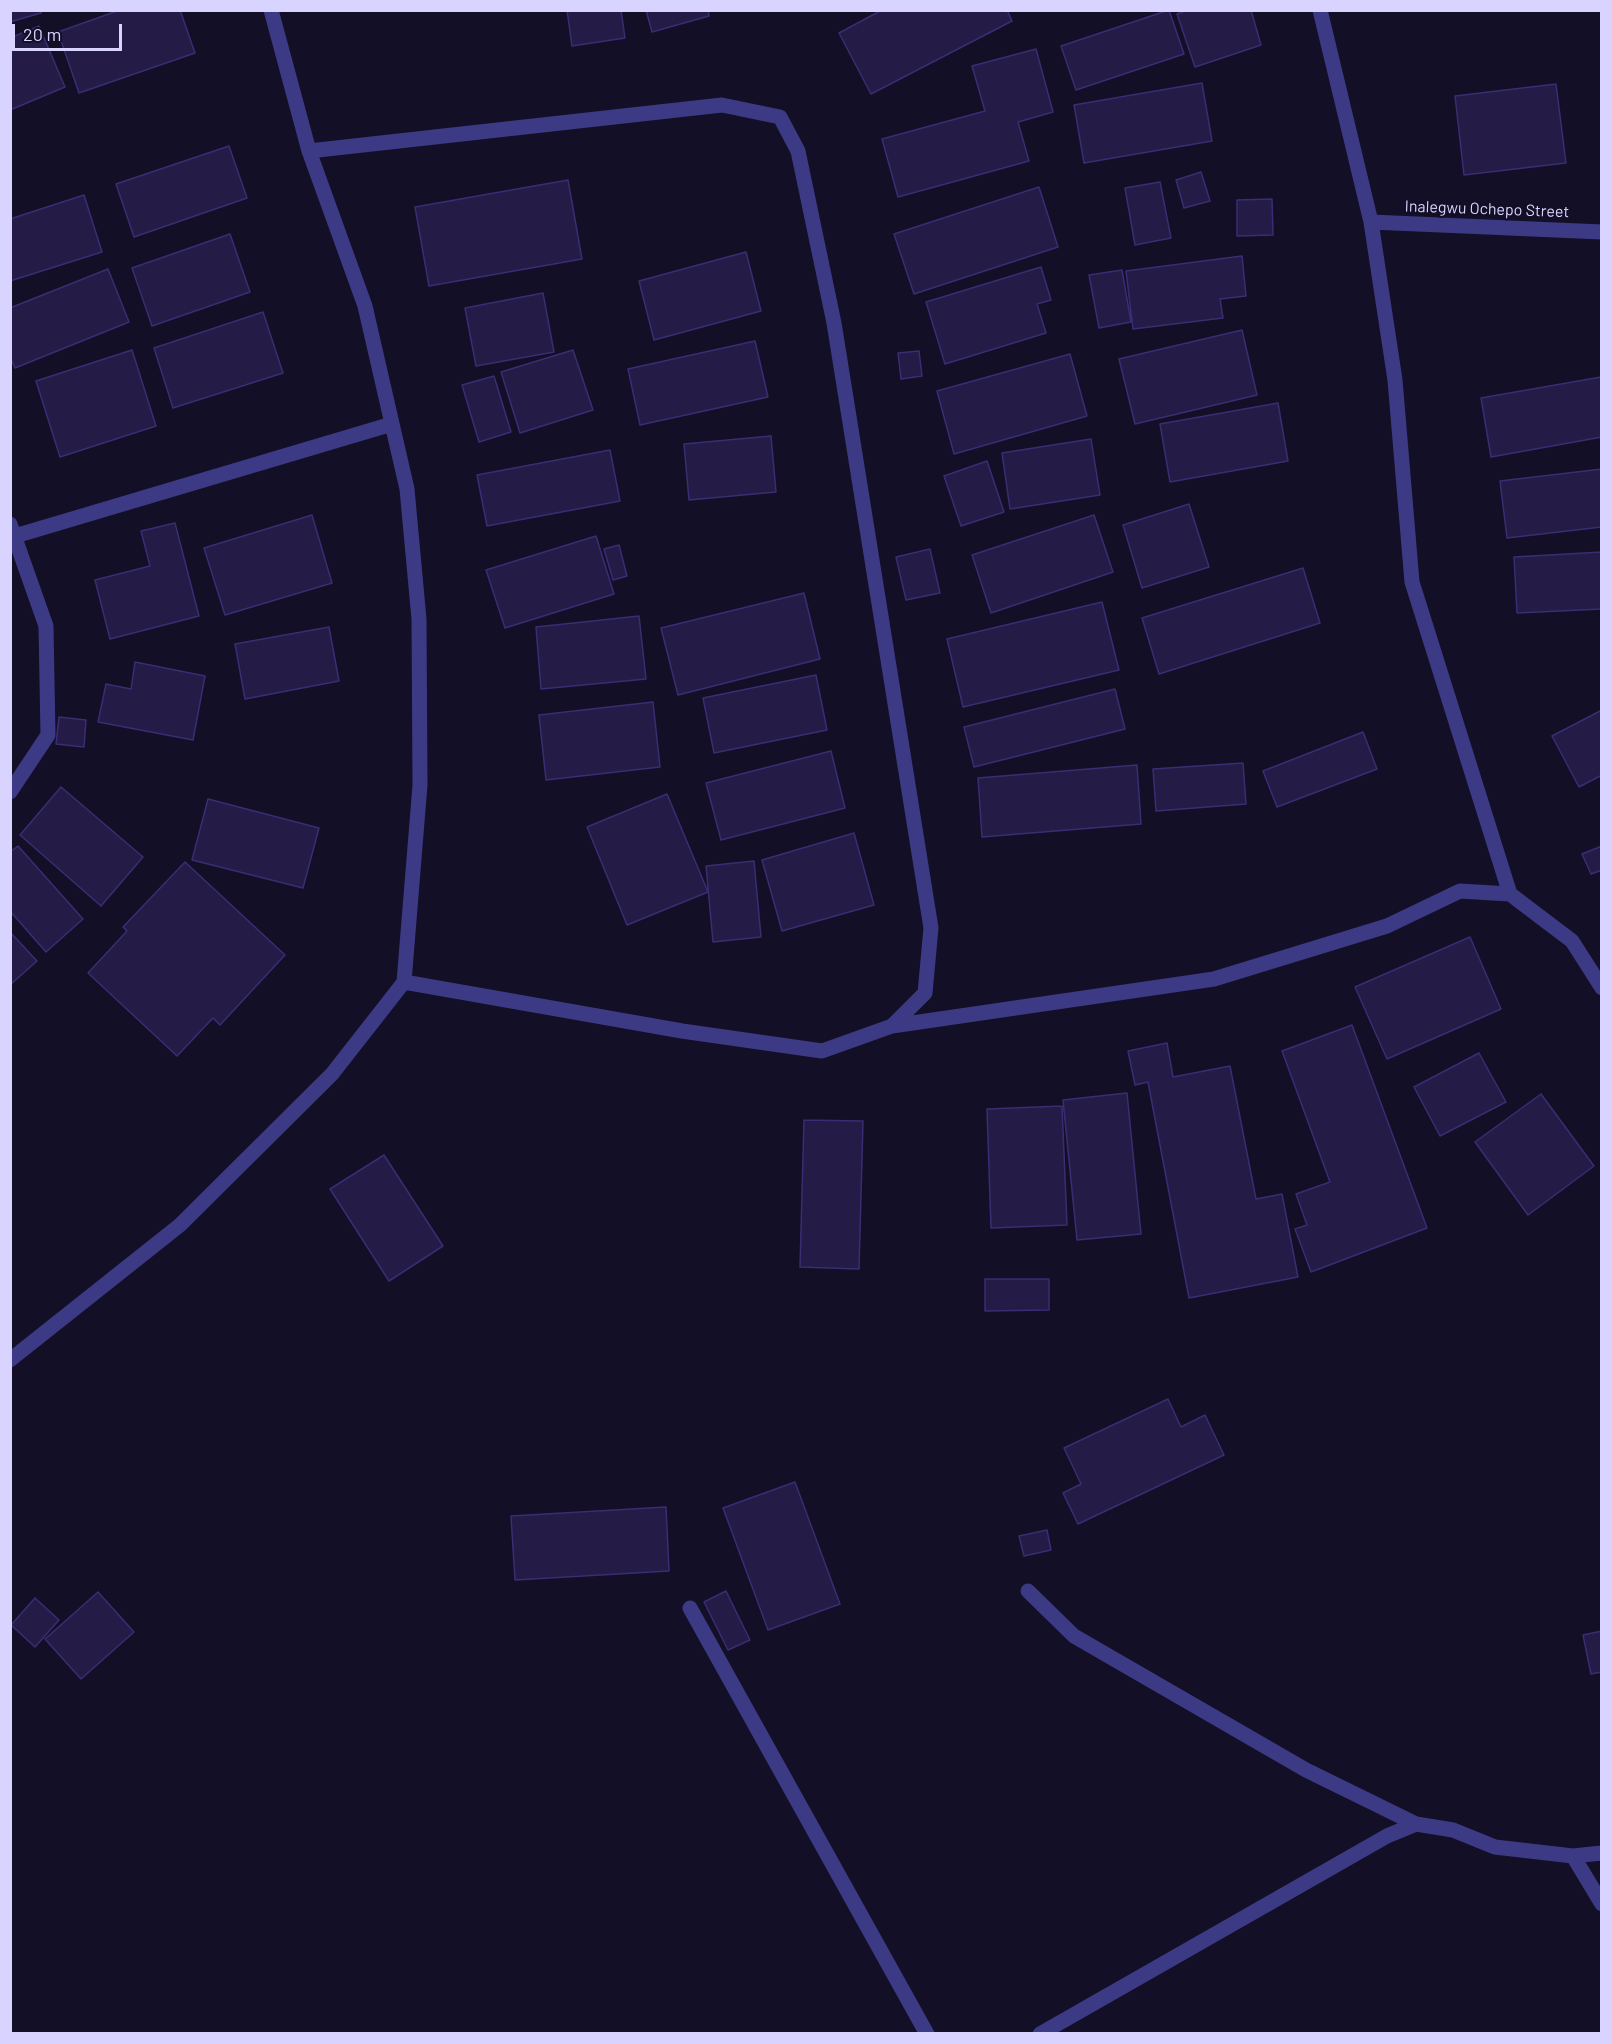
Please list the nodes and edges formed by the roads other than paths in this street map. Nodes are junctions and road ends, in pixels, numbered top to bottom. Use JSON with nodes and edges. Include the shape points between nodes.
{"nodes":[{"id":1,"x":271,"y":10,"type":"edge"},
{"id":2,"x":1320,"y":10,"type":"edge"},
{"id":3,"x":309,"y":151,"type":"junction"},
{"id":4,"x":1371,"y":222,"type":"junction"},
{"id":5,"x":1602,"y":232,"type":"edge"},
{"id":6,"x":392,"y":424,"type":"junction"},
{"id":7,"x":13,"y":530,"type":"edge"},
{"id":8,"x":10,"y":792,"type":"edge"},
{"id":9,"x":1510,"y":894,"type":"junction"},
{"id":10,"x":404,"y":982,"type":"junction"},
{"id":11,"x":1602,"y":987,"type":"edge"},
{"id":12,"x":892,"y":1026,"type":"junction"},
{"id":13,"x":10,"y":1360,"type":"edge"},
{"id":14,"x":1028,"y":1591,"type":"dead end"},
{"id":15,"x":690,"y":1608,"type":"dead end"},
{"id":16,"x":1416,"y":1824,"type":"junction"},
{"id":17,"x":1602,"y":1853,"type":"edge"},
{"id":18,"x":1573,"y":1856,"type":"junction"},
{"id":19,"x":1602,"y":1904,"type":"edge"},
{"id":20,"x":927,"y":2034,"type":"edge"},
{"id":21,"x":1040,"y":2034,"type":"edge"}],
"edges":[{"from":1,"to":3,"type":"street"},
{"from":2,"to":4,"type":"street"},
{"from":3,"to":6,"type":"street","via":[[365,306]]},
{"from":3,"to":12,"type":"street","via":[[722,105],[780,117],[798,151],[834,322],[932,928],[925,993]]},
{"from":4,"to":5,"type":"street","name":"Inalegwu Ochepo Street"},
{"from":4,"to":9,"type":"street","via":[[1395,380],[1412,582]]},
{"from":6,"to":7,"type":"street"},
{"from":6,"to":10,"type":"street","via":[[407,489],[419,619],[420,784]]},
{"from":7,"to":8,"type":"street","via":[[46,626],[48,735]]},
{"from":9,"to":11,"type":"street","via":[[1572,941]]},
{"from":9,"to":12,"type":"street","via":[[1460,891],[1387,926],[1214,979]]},
{"from":10,"to":12,"type":"street","via":[[682,1031],[822,1051]]},
{"from":10,"to":13,"type":"street","via":[[332,1074],[180,1225]]},
{"from":14,"to":16,"type":"street","via":[[1074,1636],[1306,1770]]},
{"from":15,"to":20,"type":"street"},
{"from":16,"to":18,"type":"street","via":[[1453,1830],[1495,1847]]},
{"from":16,"to":21,"type":"street","via":[[1387,1836]]},
{"from":17,"to":18,"type":"street"},
{"from":18,"to":19,"type":"street"}]}
